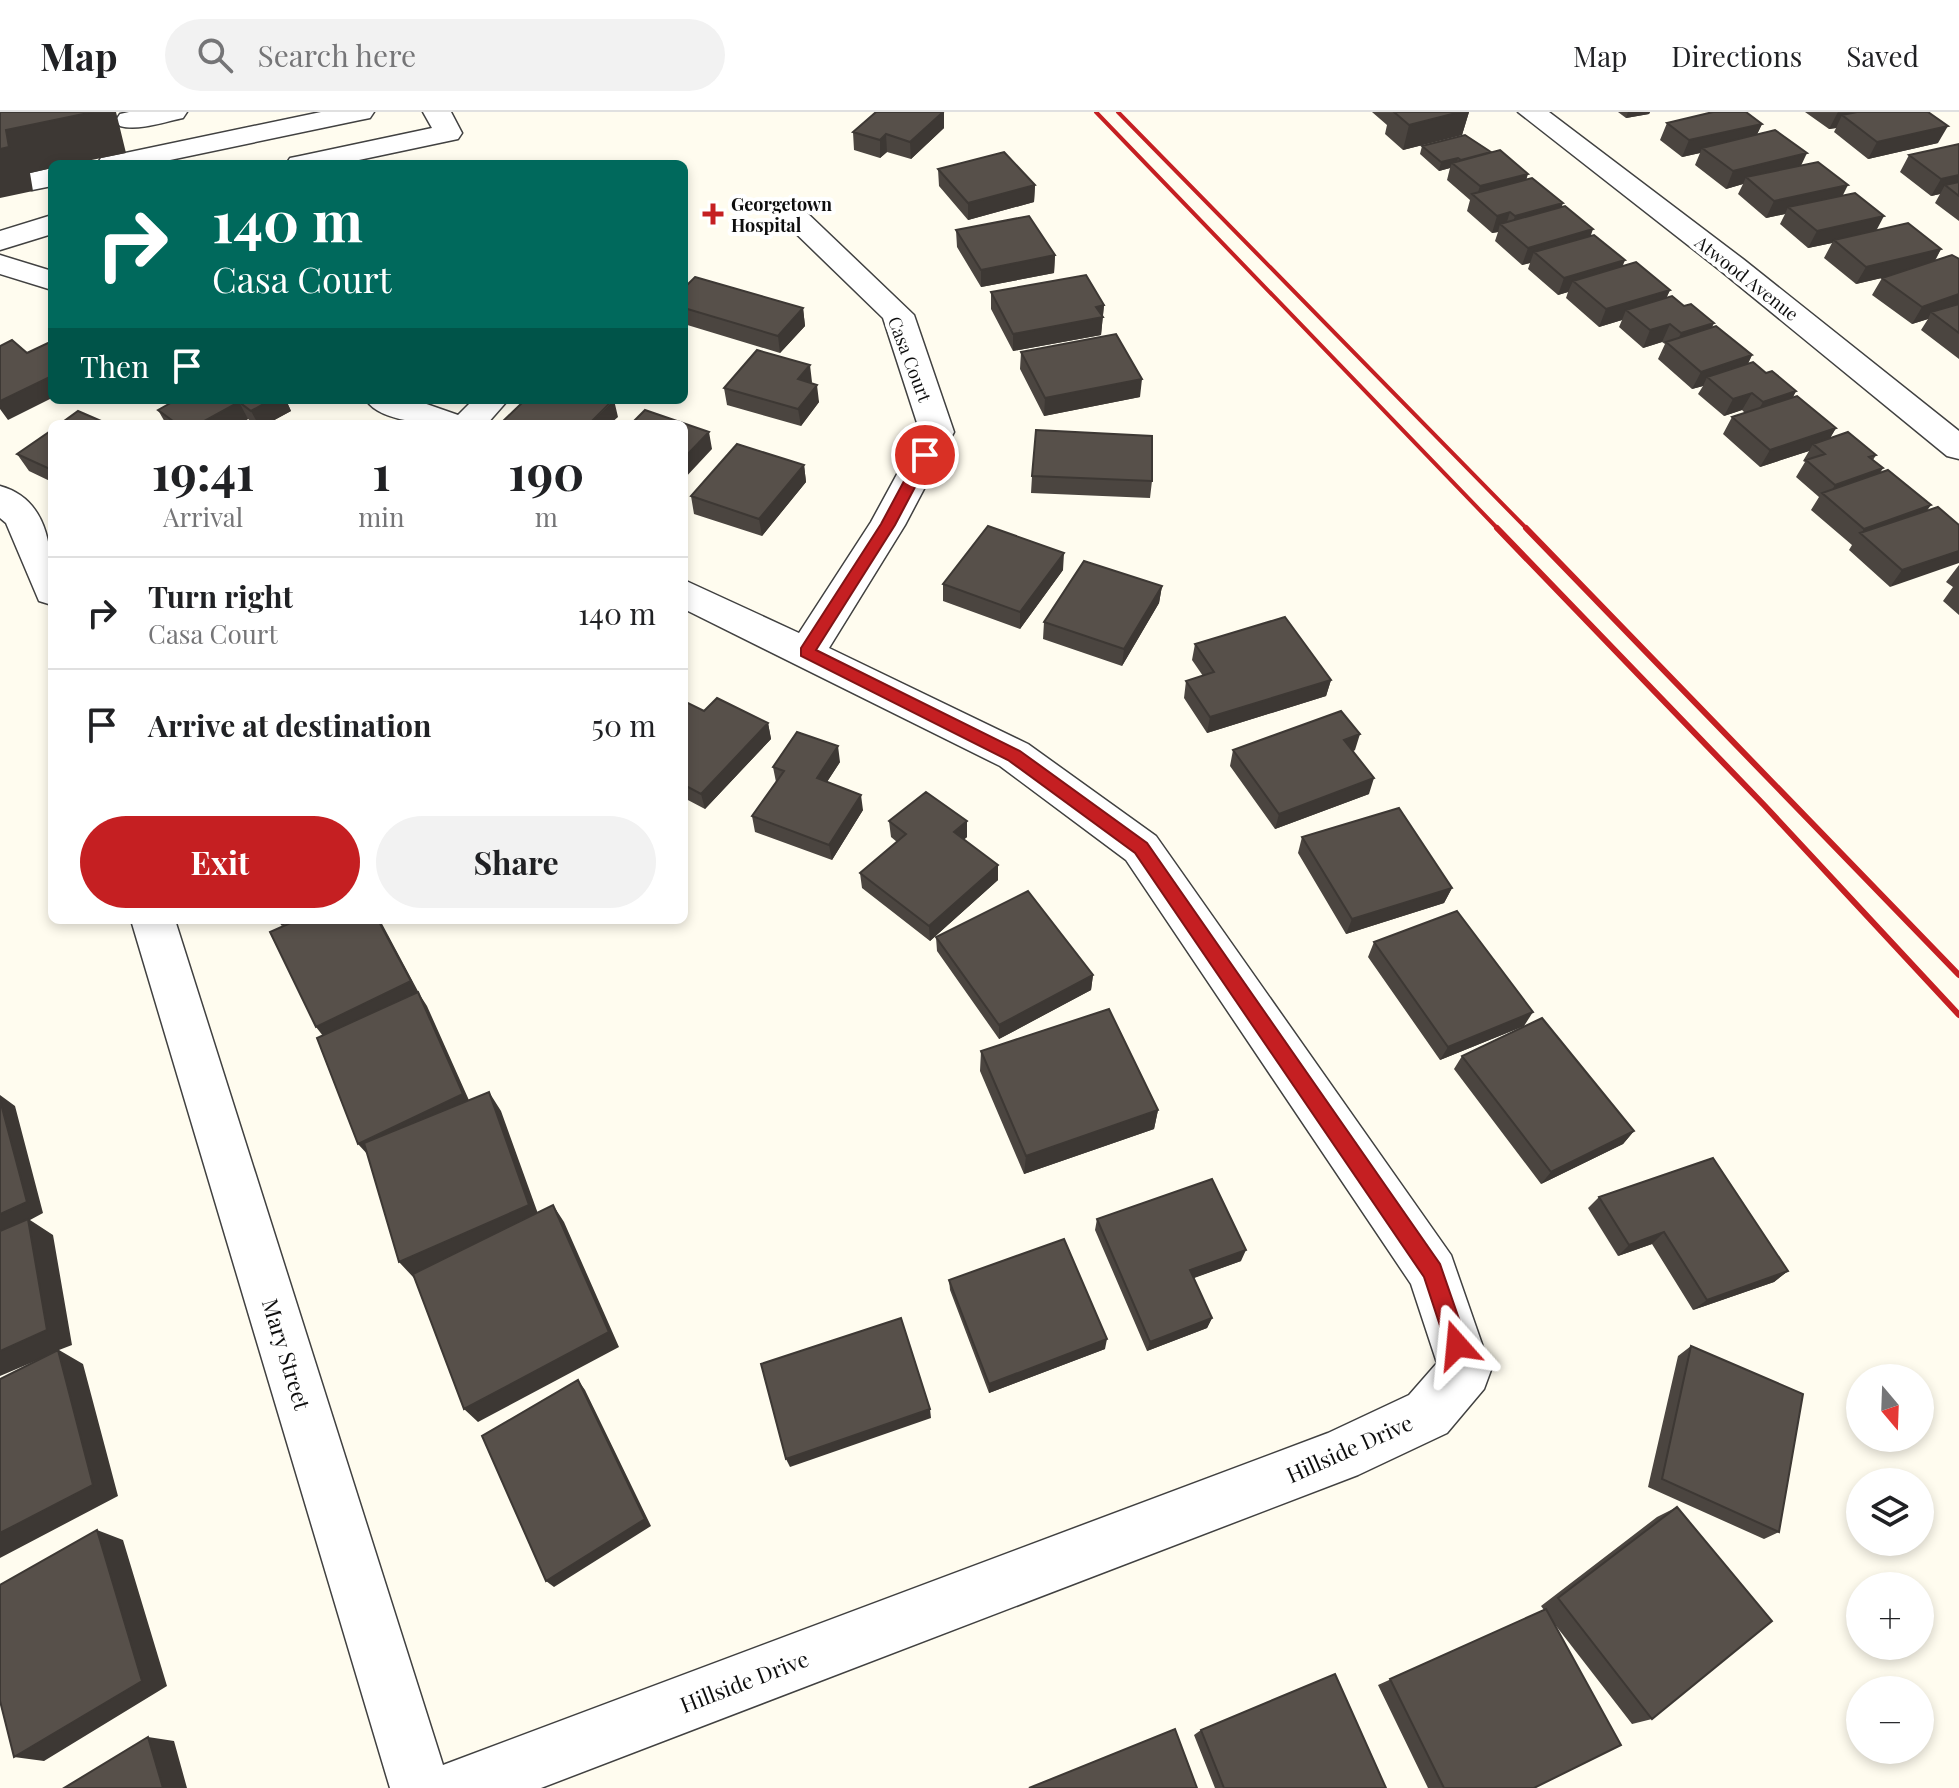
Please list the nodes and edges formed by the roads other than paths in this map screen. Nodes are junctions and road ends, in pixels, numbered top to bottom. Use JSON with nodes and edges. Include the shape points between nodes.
{"nodes":[{"id":1,"x":173,"y":112,"type":"edge"},
{"id":2,"x":360,"y":112,"type":"edge"},
{"id":3,"x":437,"y":112,"type":"edge"},
{"id":4,"x":1532,"y":112,"type":"edge"},
{"id":5,"x":130,"y":120,"type":"dead end"},
{"id":6,"x":255,"y":123,"type":"edge"},
{"id":7,"x":131,"y":160,"type":"edge"},
{"id":8,"x":319,"y":160,"type":"edge"},
{"id":9,"x":793,"y":215,"type":"dead end"},
{"id":10,"x":48,"y":225,"type":"edge"},
{"id":11,"x":0,"y":241,"type":"edge"},
{"id":12,"x":0,"y":264,"type":"edge"},
{"id":13,"x":48,"y":280,"type":"edge"},
{"id":14,"x":394,"y":404,"type":"edge"},
{"id":15,"x":488,"y":404,"type":"edge"},
{"id":16,"x":440,"y":420,"type":"edge"},
{"id":17,"x":472,"y":420,"type":"edge"},
{"id":18,"x":1959,"y":448,"type":"edge"},
{"id":19,"x":0,"y":498,"type":"edge"},
{"id":20,"x":48,"y":572,"type":"edge"},
{"id":21,"x":688,"y":595,"type":"edge"},
{"id":22,"x":807,"y":652,"type":"junction"},
{"id":23,"x":154,"y":924,"type":"edge"},
{"id":24,"x":420,"y":1788,"type":"edge"},
{"id":25,"x":461,"y":1788,"type":"edge"}],
"edges":[{"from":1,"to":5,"type":"street"},
{"from":2,"to":6,"type":"street"},
{"from":3,"to":8,"type":"street","via":[[448,133]]},
{"from":4,"to":18,"type":"street","name":"Atwood Avenue"},
{"from":6,"to":7,"type":"street"},
{"from":9,"to":22,"type":"street","name":"Casa Court","via":[[898,315],[937,432],[887,525]]},
{"from":10,"to":11,"type":"street"},
{"from":12,"to":13,"type":"street"},
{"from":14,"to":16,"type":"street"},
{"from":15,"to":17,"type":"street"},
{"from":19,"to":20,"type":"street","via":[[21,517]]},
{"from":21,"to":22,"type":"street","name":"Hillside Drive"},
{"from":22,"to":25,"type":"street","name":"Hillside Drive","via":[[1014,755],[1141,848],[1433,1272],[1465,1370],[1428,1414],[1339,1456]]},
{"from":23,"to":24,"type":"street","name":"Mary Street"}]}
